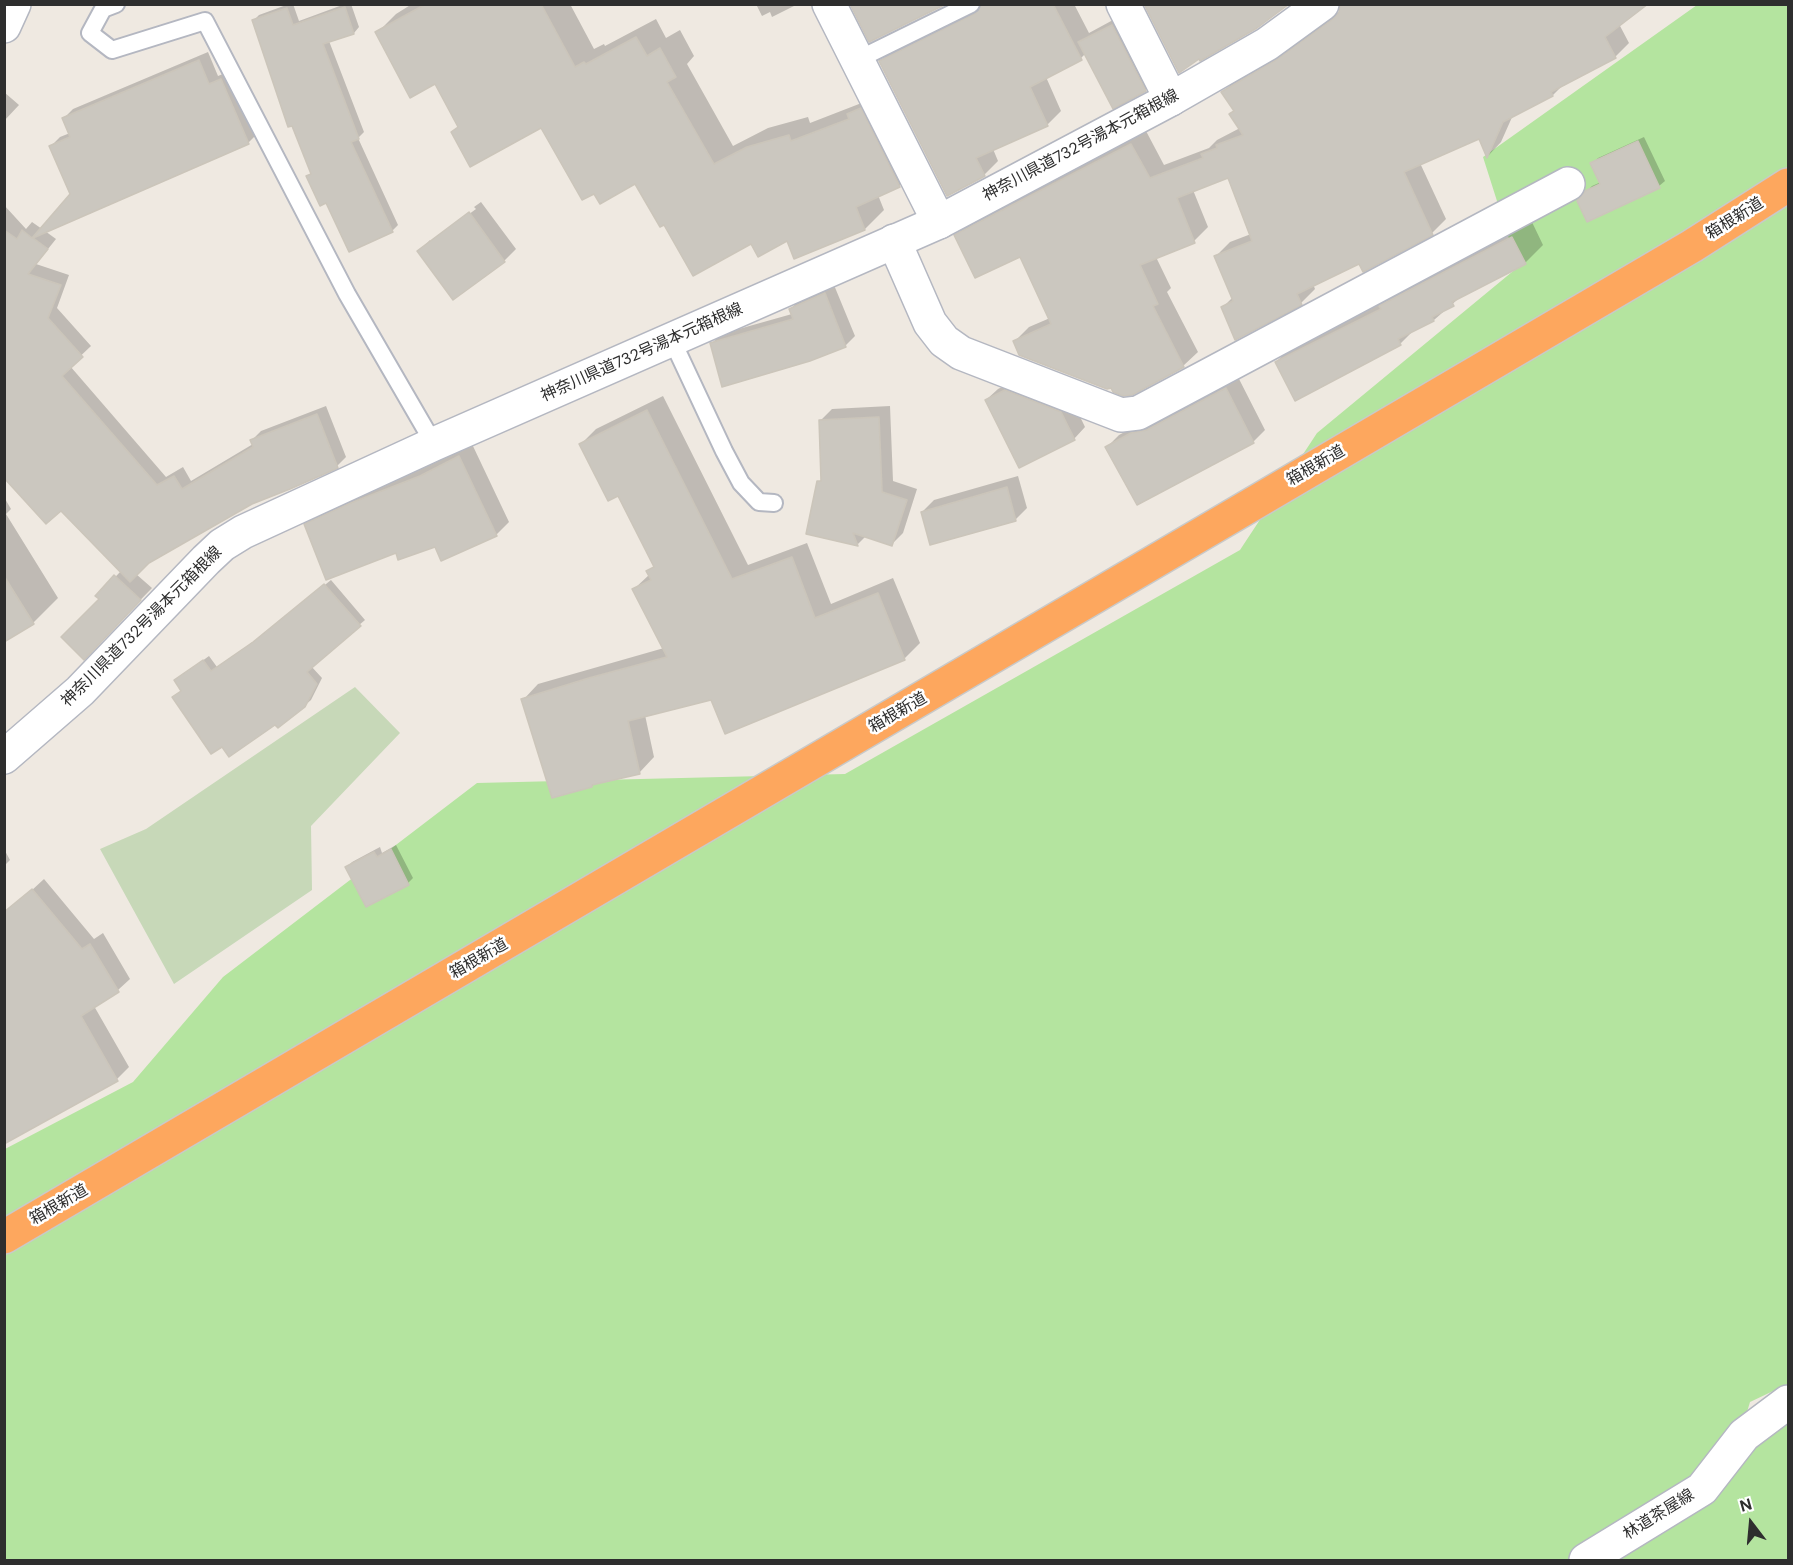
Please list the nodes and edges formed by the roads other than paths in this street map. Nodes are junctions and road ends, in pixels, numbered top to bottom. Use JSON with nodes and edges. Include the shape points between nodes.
{"nodes":[{"id":1,"x":14,"y":4,"type":"edge"},
{"id":2,"x":116,"y":4,"type":"edge"},
{"id":3,"x":829,"y":4,"type":"edge"},
{"id":4,"x":971,"y":4,"type":"edge"},
{"id":5,"x":1123,"y":4,"type":"edge"},
{"id":6,"x":1322,"y":4,"type":"edge"},
{"id":7,"x":4,"y":26,"type":"edge"},
{"id":8,"x":857,"y":60,"type":"junction"},
{"id":9,"x":1171,"y":99,"type":"junction"},
{"id":10,"x":1568,"y":184,"type":"dead end"},
{"id":11,"x":1788,"y":185,"type":"edge"},
{"id":12,"x":939,"y":222,"type":"junction"},
{"id":13,"x":894,"y":241,"type":"junction"},
{"id":14,"x":672,"y":340,"type":"junction"},
{"id":15,"x":434,"y":444,"type":"junction"},
{"id":16,"x":774,"y":503,"type":"dead end"},
{"id":17,"x":4,"y":757,"type":"edge"},
{"id":18,"x":4,"y":1237,"type":"edge"},
{"id":19,"x":1788,"y":1402,"type":"edge"},
{"id":20,"x":1586,"y":1560,"type":"edge"}],
"edges":[{"from":1,"to":7,"type":"main road"},
{"from":2,"to":15,"type":"lane","via":[[103,9],[90,33],[112,50],[205,21],[346,294]]},
{"from":3,"to":8,"type":"main road"},
{"from":4,"to":8,"type":"lane"},
{"from":5,"to":9,"type":"main road"},
{"from":6,"to":9,"type":"main road","name":"神奈川県道732号湯本元箱根線","via":[[1267,44]]},
{"from":8,"to":12,"type":"main road"},
{"from":9,"to":12,"type":"main road","name":"神奈川県道732号湯本元箱根線"},
{"from":10,"to":13,"type":"main road","via":[[1138,413],[1121,416],[961,353],[944,341],[930,323]]},
{"from":11,"to":18,"type":"highway","name":"箱根新道","via":[[1620,288]]},
{"from":12,"to":13,"type":"main road","name":"神奈川県道732号湯本元箱根線"},
{"from":13,"to":14,"type":"main road","name":"神奈川県道732号湯本元箱根線"},
{"from":14,"to":15,"type":"main road","name":"神奈川県道732号湯本元箱根線"},
{"from":14,"to":16,"type":"lane","via":[[741,483],[759,502]]},
{"from":15,"to":17,"type":"main road","name":"神奈川県道732号湯本元箱根線","via":[[263,521],[222,545],[80,691]]},
{"from":19,"to":20,"type":"main road","name":"林道茶屋線","via":[[1744,1435],[1702,1489]]}]}
